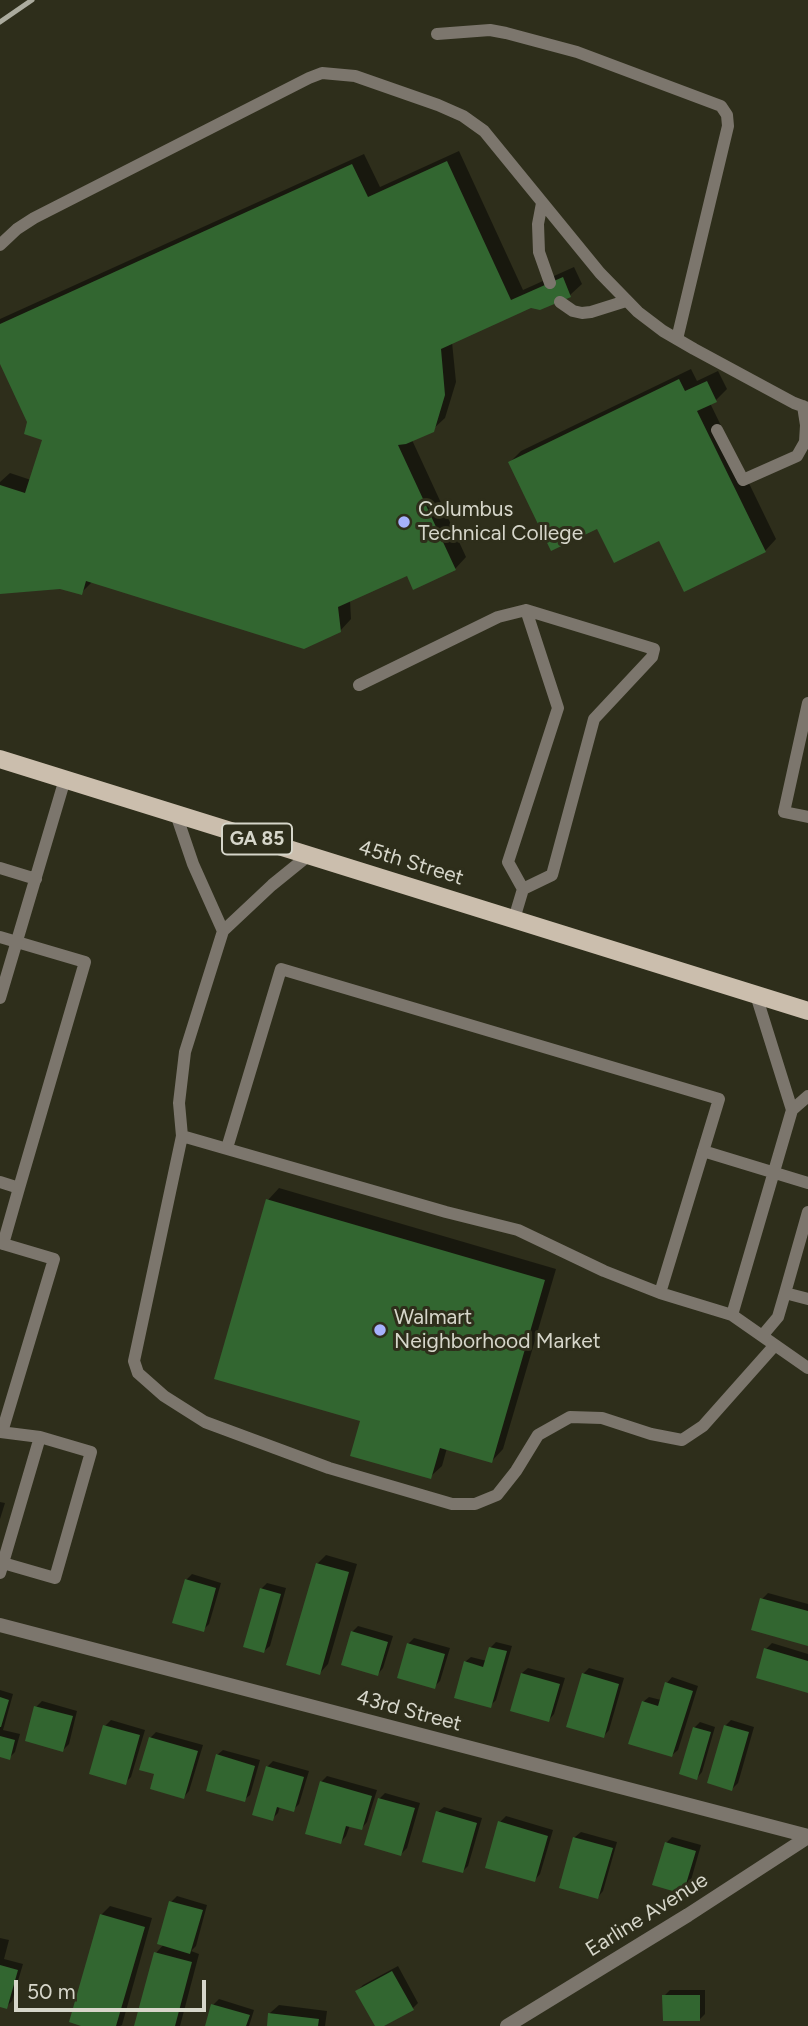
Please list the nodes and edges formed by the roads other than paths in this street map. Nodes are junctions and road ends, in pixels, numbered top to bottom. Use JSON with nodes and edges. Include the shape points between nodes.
{"nodes":[{"id":1,"x":437,"y":34,"type":"dead end"},
{"id":2,"x":542,"y":203,"type":"junction"},
{"id":3,"x":0,"y":245,"type":"edge"},
{"id":4,"x":550,"y":283,"type":"dead end"},
{"id":5,"x":626,"y":301,"type":"junction"},
{"id":6,"x":560,"y":302,"type":"dead end"},
{"id":7,"x":677,"y":339,"type":"junction"},
{"id":8,"x":806,"y":407,"type":"edge"},
{"id":9,"x":717,"y":430,"type":"dead end"},
{"id":10,"x":526,"y":610,"type":"junction"},
{"id":11,"x":359,"y":685,"type":"dead end"},
{"id":12,"x":808,"y":703,"type":"edge"},
{"id":13,"x":0,"y":759,"type":"edge"},
{"id":14,"x":65,"y":779,"type":"junction"},
{"id":15,"x":176,"y":814,"type":"junction"},
{"id":16,"x":808,"y":817,"type":"edge"},
{"id":17,"x":309,"y":855,"type":"junction"},
{"id":18,"x":0,"y":868,"type":"edge"},
{"id":19,"x":36,"y":879,"type":"junction"},
{"id":20,"x":523,"y":889,"type":"junction"},
{"id":21,"x":514,"y":919,"type":"junction"},
{"id":22,"x":223,"y":931,"type":"junction"},
{"id":23,"x":0,"y":937,"type":"edge"},
{"id":24,"x":17,"y":942,"type":"junction"},
{"id":25,"x":756,"y":995,"type":"junction"},
{"id":26,"x":0,"y":998,"type":"edge"},
{"id":27,"x":808,"y":1011,"type":"edge"},
{"id":28,"x":808,"y":1096,"type":"edge"},
{"id":29,"x":792,"y":1110,"type":"junction"},
{"id":30,"x":182,"y":1136,"type":"junction"},
{"id":31,"x":227,"y":1148,"type":"junction"},
{"id":32,"x":703,"y":1151,"type":"junction"},
{"id":33,"x":774,"y":1174,"type":"junction"},
{"id":34,"x":0,"y":1182,"type":"edge"},
{"id":35,"x":808,"y":1183,"type":"edge"},
{"id":36,"x":19,"y":1188,"type":"junction"},
{"id":37,"x":808,"y":1212,"type":"edge"},
{"id":38,"x":1,"y":1243,"type":"edge"},
{"id":39,"x":660,"y":1293,"type":"junction"},
{"id":40,"x":785,"y":1293,"type":"junction"},
{"id":41,"x":808,"y":1299,"type":"edge"},
{"id":42,"x":732,"y":1315,"type":"junction"},
{"id":43,"x":762,"y":1336,"type":"junction"},
{"id":44,"x":775,"y":1345,"type":"junction"},
{"id":45,"x":808,"y":1368,"type":"edge"},
{"id":46,"x":1,"y":1432,"type":"edge"},
{"id":47,"x":40,"y":1437,"type":"junction"},
{"id":48,"x":2,"y":1568,"type":"edge"},
{"id":49,"x":0,"y":1625,"type":"edge"},
{"id":50,"x":808,"y":1837,"type":"edge"},
{"id":51,"x":507,"y":2026,"type":"edge"}],
"edges":[{"from":1,"to":7,"type":"lane","via":[[490,30],[521,36],[721,106],[728,126]]},
{"from":2,"to":3,"type":"lane","via":[[484,131],[463,116],[355,76],[322,73],[34,218]]},
{"from":2,"to":4,"type":"lane","via":[[538,252]]},
{"from":2,"to":5,"type":"lane"},
{"from":5,"to":6,"type":"lane","via":[[582,313]]},
{"from":5,"to":7,"type":"lane"},
{"from":7,"to":8,"type":"lane"},
{"from":8,"to":9,"type":"lane","via":[[804,442],[797,456],[743,480]]},
{"from":10,"to":11,"type":"lane","via":[[498,617]]},
{"from":10,"to":20,"type":"lane","via":[[558,708],[508,862]]},
{"from":10,"to":20,"type":"lane","via":[[654,649],[652,657],[594,719],[552,875]]},
{"from":12,"to":16,"type":"lane","via":[[783,812]]},
{"from":13,"to":14,"type":"main road","name":"45th Street","number":"GA 85"},
{"from":14,"to":15,"type":"main road","name":"45th Street","number":"GA 85"},
{"from":14,"to":19,"type":"lane"},
{"from":15,"to":17,"type":"main road","name":"45th Street","number":"GA 85"},
{"from":15,"to":22,"type":"lane"},
{"from":17,"to":21,"type":"main road","name":"45th Street","number":"GA 85"},
{"from":17,"to":22,"type":"lane"},
{"from":18,"to":19,"type":"lane"},
{"from":19,"to":24,"type":"lane"},
{"from":20,"to":21,"type":"lane"},
{"from":21,"to":25,"type":"main road","name":"45th Street","number":"GA 85"},
{"from":22,"to":30,"type":"lane","via":[[185,1052],[179,1103]]},
{"from":23,"to":24,"type":"lane"},
{"from":24,"to":26,"type":"lane"},
{"from":24,"to":36,"type":"lane","via":[[85,962]]},
{"from":25,"to":27,"type":"main road","name":"45th Street","number":"GA 85"},
{"from":25,"to":29,"type":"lane"},
{"from":28,"to":29,"type":"lane"},
{"from":29,"to":33,"type":"lane"},
{"from":30,"to":31,"type":"lane"},
{"from":30,"to":44,"type":"lane","via":[[134,1361],[138,1373],[205,1422],[329,1468],[452,1504],[475,1504],[497,1495],[538,1435],[570,1417],[602,1418],[681,1440],[703,1426]]},
{"from":31,"to":32,"type":"lane","via":[[281,969],[719,1099]]},
{"from":31,"to":39,"type":"lane","via":[[518,1230]]},
{"from":32,"to":33,"type":"lane"},
{"from":32,"to":39,"type":"lane"},
{"from":33,"to":35,"type":"lane"},
{"from":33,"to":42,"type":"lane"},
{"from":34,"to":36,"type":"lane"},
{"from":36,"to":38,"type":"lane"},
{"from":37,"to":40,"type":"lane"},
{"from":38,"to":46,"type":"lane","via":[[54,1259]]},
{"from":39,"to":42,"type":"lane"},
{"from":40,"to":41,"type":"lane"},
{"from":40,"to":43,"type":"lane","via":[[778,1317]]},
{"from":42,"to":43,"type":"lane"},
{"from":43,"to":44,"type":"lane"},
{"from":44,"to":45,"type":"lane"},
{"from":46,"to":47,"type":"lane"},
{"from":47,"to":48,"type":"lane"},
{"from":47,"to":48,"type":"lane","via":[[91,1452],[55,1577]]},
{"from":49,"to":50,"type":"street","name":"43rd Street"},
{"from":50,"to":51,"type":"street","name":"Earline Avenue"}]}
